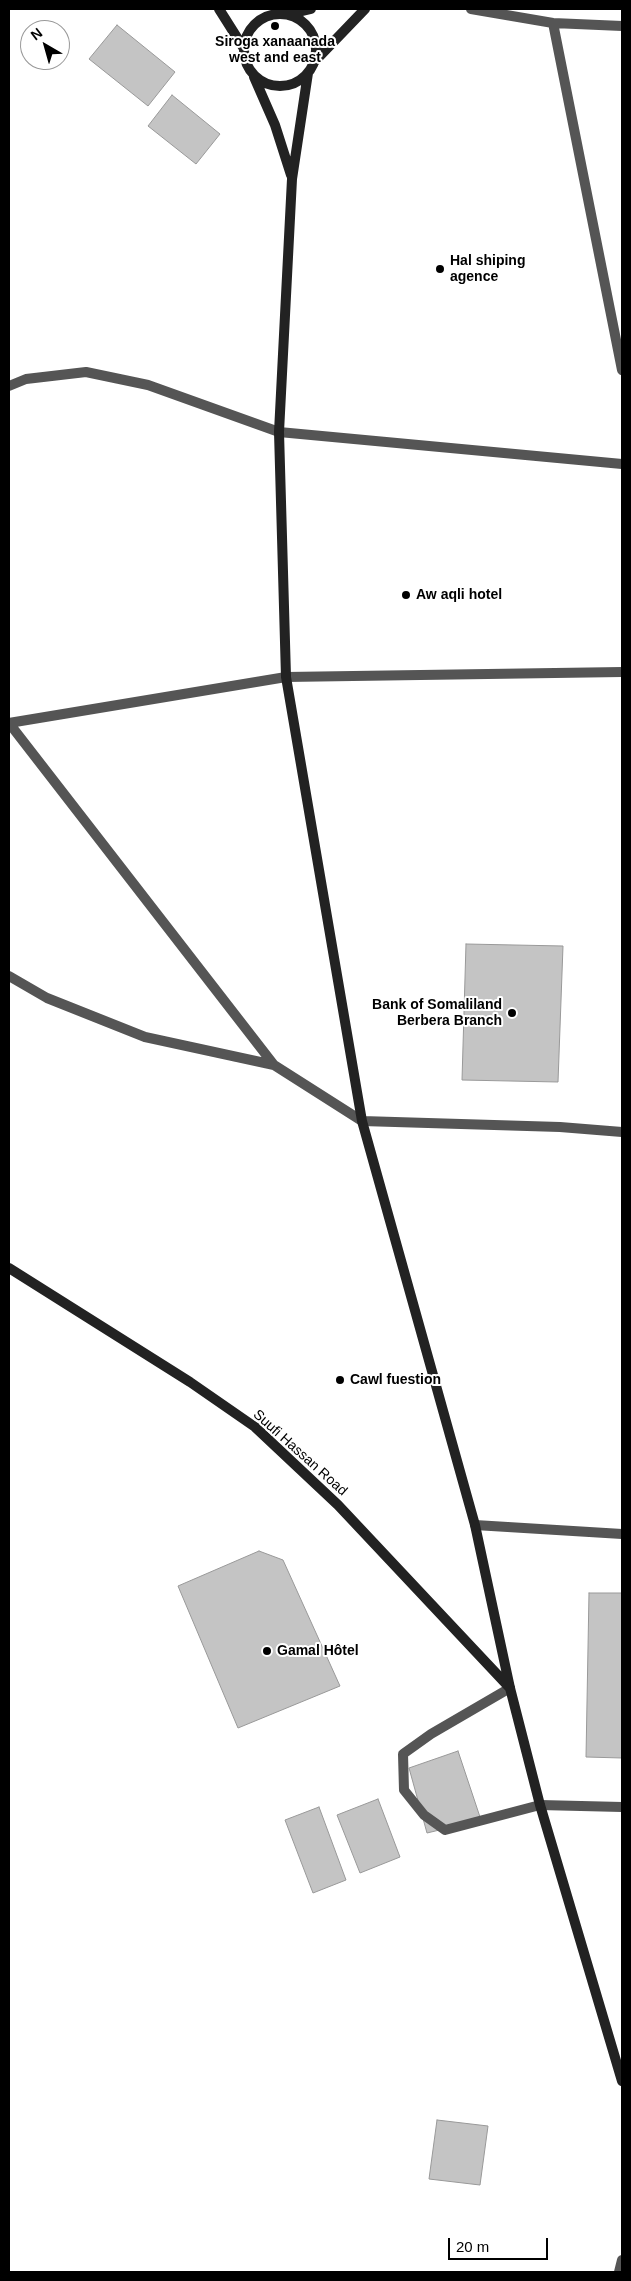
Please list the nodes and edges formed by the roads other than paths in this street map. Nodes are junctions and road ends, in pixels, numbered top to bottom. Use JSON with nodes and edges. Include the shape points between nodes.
{"nodes":[{"id":1,"x":219,"y":9,"type":"edge"},
{"id":2,"x":311,"y":9,"type":"edge"},
{"id":3,"x":365,"y":9,"type":"edge"},
{"id":4,"x":471,"y":9,"type":"edge"},
{"id":5,"x":275,"y":11,"type":"edge"},
{"id":6,"x":290,"y":14,"type":"junction"},
{"id":7,"x":553,"y":23,"type":"junction"},
{"id":8,"x":622,"y":26,"type":"edge"},
{"id":9,"x":244,"y":47,"type":"junction"},
{"id":10,"x":314,"y":62,"type":"junction"},
{"id":11,"x":308,"y":73,"type":"junction"},
{"id":12,"x":254,"y":76,"type":"junction"},
{"id":13,"x":292,"y":179,"type":"junction"},
{"id":14,"x":622,"y":370,"type":"edge"},
{"id":15,"x":9,"y":386,"type":"edge"},
{"id":16,"x":279,"y":432,"type":"junction"},
{"id":17,"x":622,"y":464,"type":"edge"},
{"id":18,"x":622,"y":672,"type":"edge"},
{"id":19,"x":286,"y":677,"type":"junction"},
{"id":20,"x":9,"y":723,"type":"edge"},
{"id":21,"x":9,"y":976,"type":"edge"},
{"id":22,"x":274,"y":1065,"type":"junction"},
{"id":23,"x":362,"y":1120,"type":"junction"},
{"id":24,"x":622,"y":1132,"type":"edge"},
{"id":25,"x":9,"y":1268,"type":"edge"},
{"id":26,"x":475,"y":1525,"type":"junction"},
{"id":27,"x":622,"y":1534,"type":"edge"},
{"id":28,"x":510,"y":1688,"type":"junction"},
{"id":29,"x":540,"y":1805,"type":"junction"},
{"id":30,"x":622,"y":1807,"type":"edge"},
{"id":31,"x":622,"y":2081,"type":"edge"},
{"id":32,"x":622,"y":2260,"type":"edge"},
{"id":33,"x":618,"y":2272,"type":"edge"}],
"edges":[{"from":1,"to":9,"type":"street"},
{"from":2,"to":6,"type":"street"},
{"from":3,"to":10,"type":"street"},
{"from":4,"to":7,"type":"street"},
{"from":5,"to":6,"type":"street"},
{"from":5,"to":9,"type":"street","via":[[258,20],[246,36]]},
{"from":6,"to":10,"type":"street","via":[[310,27],[317,50]]},
{"from":7,"to":8,"type":"street"},
{"from":7,"to":14,"type":"street"},
{"from":9,"to":12,"type":"street","via":[[246,63]]},
{"from":10,"to":11,"type":"street"},
{"from":11,"to":12,"type":"street","via":[[299,81],[276,86]]},
{"from":11,"to":13,"type":"street"},
{"from":12,"to":13,"type":"street","via":[[275,125]]},
{"from":13,"to":16,"type":"street"},
{"from":15,"to":16,"type":"street","via":[[26,379],[86,372],[148,385]]},
{"from":16,"to":17,"type":"street"},
{"from":16,"to":19,"type":"street"},
{"from":18,"to":19,"type":"street"},
{"from":19,"to":20,"type":"street"},
{"from":19,"to":23,"type":"street"},
{"from":20,"to":22,"type":"street"},
{"from":21,"to":22,"type":"street","via":[[47,998],[145,1037]]},
{"from":22,"to":23,"type":"street"},
{"from":23,"to":24,"type":"street"},
{"from":23,"to":26,"type":"street"},
{"from":25,"to":28,"type":"street","name":"Suufi Hassan Road","via":[[190,1382],[255,1427],[352,1518]]},
{"from":26,"to":27,"type":"street"},
{"from":26,"to":28,"type":"street"},
{"from":28,"to":29,"type":"street"},
{"from":28,"to":29,"type":"street","via":[[403,1754],[404,1790],[424,1815],[445,1830]]},
{"from":29,"to":30,"type":"street"},
{"from":29,"to":31,"type":"street"},
{"from":32,"to":33,"type":"street"}]}
